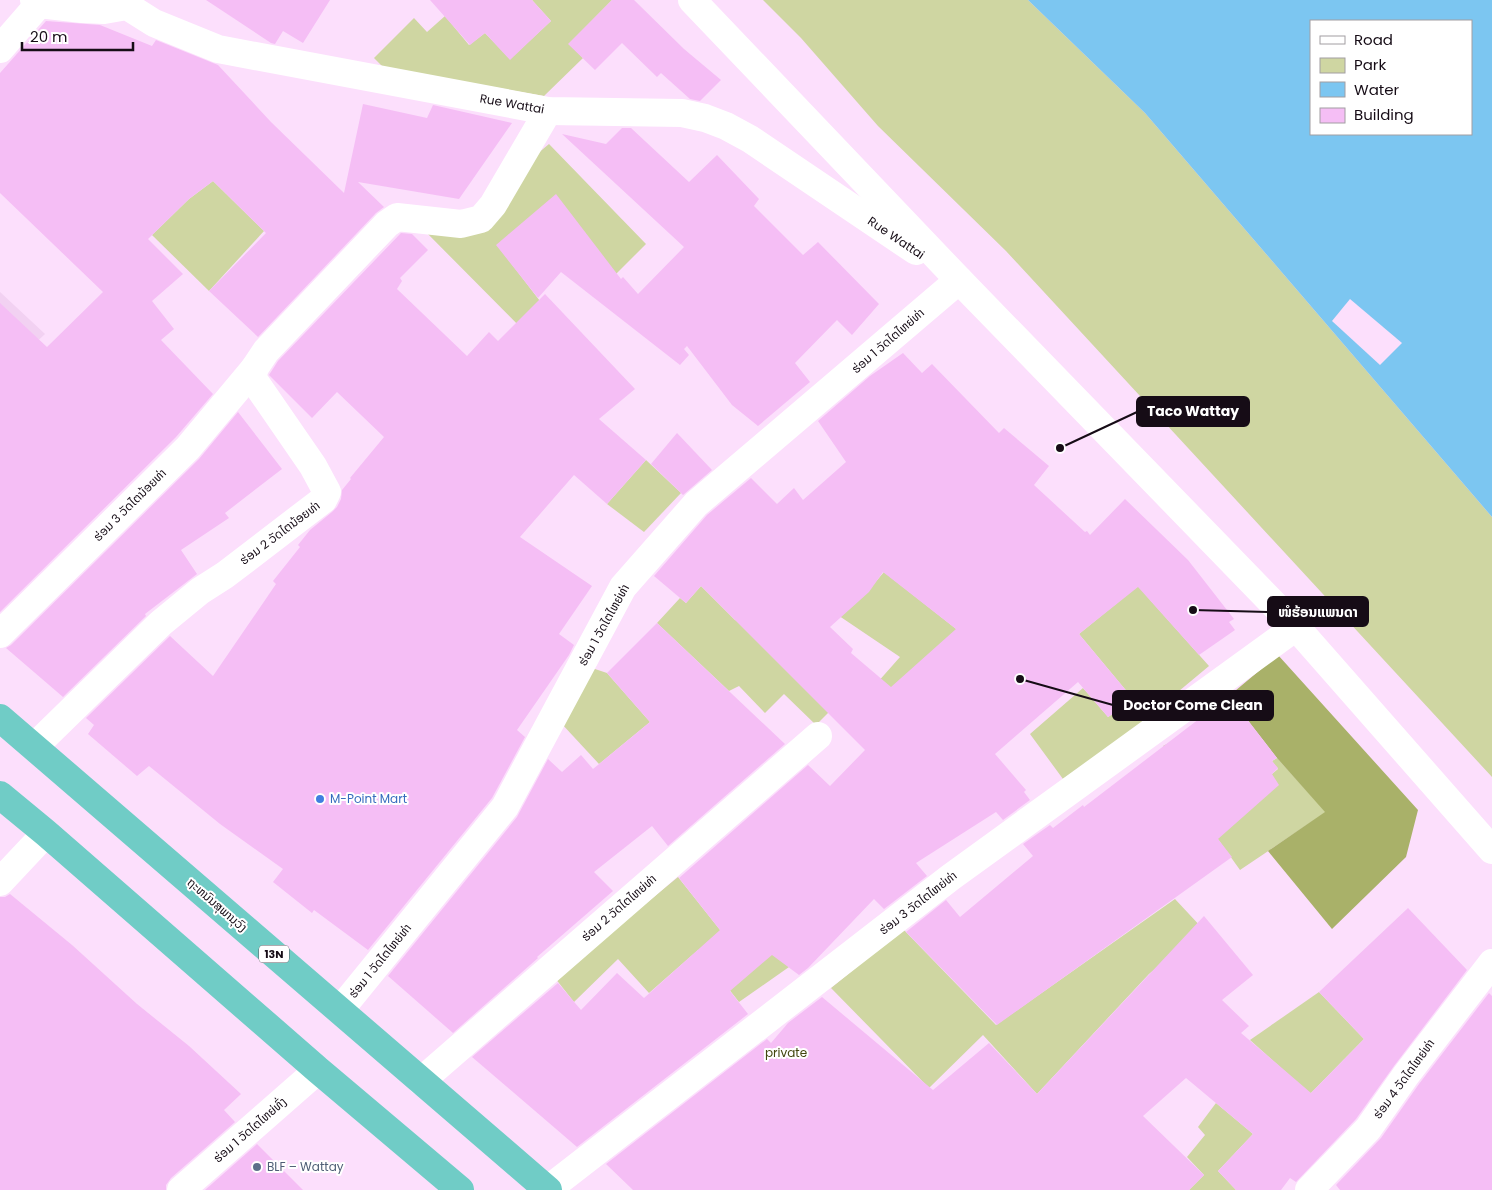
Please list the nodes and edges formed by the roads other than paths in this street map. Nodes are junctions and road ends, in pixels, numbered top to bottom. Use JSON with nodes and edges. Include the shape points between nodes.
{"nodes":[{"id":1,"x":692,"y":0,"type":"edge"},
{"id":2,"x":37,"y":2,"type":"edge"},
{"id":3,"x":130,"y":3,"type":"edge"},
{"id":4,"x":0,"y":49,"type":"edge"},
{"id":5,"x":548,"y":112,"type":"junction"},
{"id":6,"x":959,"y":280,"type":"junction"},
{"id":7,"x":254,"y":369,"type":"junction"},
{"id":8,"x":1296,"y":627,"type":"junction"},
{"id":9,"x":0,"y":634,"type":"edge"},
{"id":10,"x":0,"y":718,"type":"edge"},
{"id":11,"x":818,"y":736,"type":"dead end"},
{"id":12,"x":34,"y":747,"type":"junction"},
{"id":13,"x":0,"y":795,"type":"edge"},
{"id":14,"x":46,"y":833,"type":"junction"},
{"id":15,"x":1492,"y":850,"type":"edge"},
{"id":16,"x":0,"y":882,"type":"edge"},
{"id":17,"x":1492,"y":963,"type":"edge"},
{"id":18,"x":340,"y":1010,"type":"junction"},
{"id":19,"x":318,"y":1070,"type":"junction"},
{"id":20,"x":421,"y":1080,"type":"junction"},
{"id":21,"x":182,"y":1190,"type":"edge"},
{"id":22,"x":460,"y":1190,"type":"edge"},
{"id":23,"x":547,"y":1190,"type":"edge"},
{"id":24,"x":1309,"y":1190,"type":"edge"}],
"edges":[{"from":1,"to":6,"type":"street"},
{"from":2,"to":3,"type":"street","name":"Rue Wattai","via":[[104,10]]},
{"from":2,"to":4,"type":"street"},
{"from":3,"to":5,"type":"street","name":"Rue Wattai","via":[[154,23],[218,49]]},
{"from":5,"to":6,"type":"street","name":"Rue Wattai","via":[[682,113],[726,126]]},
{"from":5,"to":7,"type":"street","via":[[493,205],[481,219],[461,224],[398,217],[387,224],[266,351]]},
{"from":6,"to":8,"type":"street"},
{"from":6,"to":18,"type":"street","name":"ຮ່ອມ 1 ວັດໄຕໄຫຍ່ທ່າ","via":[[696,504],[623,587],[505,807]]},
{"from":7,"to":9,"type":"street","name":"ຮ່ອມ 3 ວັດໄຕນ້ອຍທ່າ","via":[[188,448]]},
{"from":7,"to":12,"type":"street","name":"ຮ່ອມ 2 ວັດໄຕນ້ອຍທ່າ","via":[[254,379],[327,492],[323,500],[161,623]]},
{"from":8,"to":15,"type":"street"},
{"from":8,"to":23,"type":"street","name":"ຮ່ອມ 3 ວັດໄຕໄຫຍ່ທ່າ","via":[[951,877]]},
{"from":10,"to":12,"type":"highway","name":"ຖະຫນົນສຸພານຸວົງ","number":"13N"},
{"from":11,"to":20,"type":"street","name":"ຮ່ອມ 2 ວັດໄຕໄຫຍ່ທ່າ"},
{"from":12,"to":18,"type":"highway","name":"ຖະຫນົນສຸພານຸວົງ","number":"13N"},
{"from":13,"to":14,"type":"highway"},
{"from":14,"to":16,"type":"street"},
{"from":14,"to":19,"type":"highway"},
{"from":17,"to":24,"type":"street","name":"ຮ່ອມ 4 ວັດໄຕໄຫຍ່ທ່າ","via":[[1368,1129]]},
{"from":18,"to":20,"type":"highway","name":"ຖະຫນົນສຸພານຸວົງ","number":"13N"},
{"from":19,"to":21,"type":"street","name":"ຮ່ອມ 1 ວັດໄຕໄຫຍ່ທົ່ງ"},
{"from":19,"to":22,"type":"highway"},
{"from":20,"to":23,"type":"highway","name":"ຖະຫນົນສຸພານຸວົງ","number":"13N"}]}
